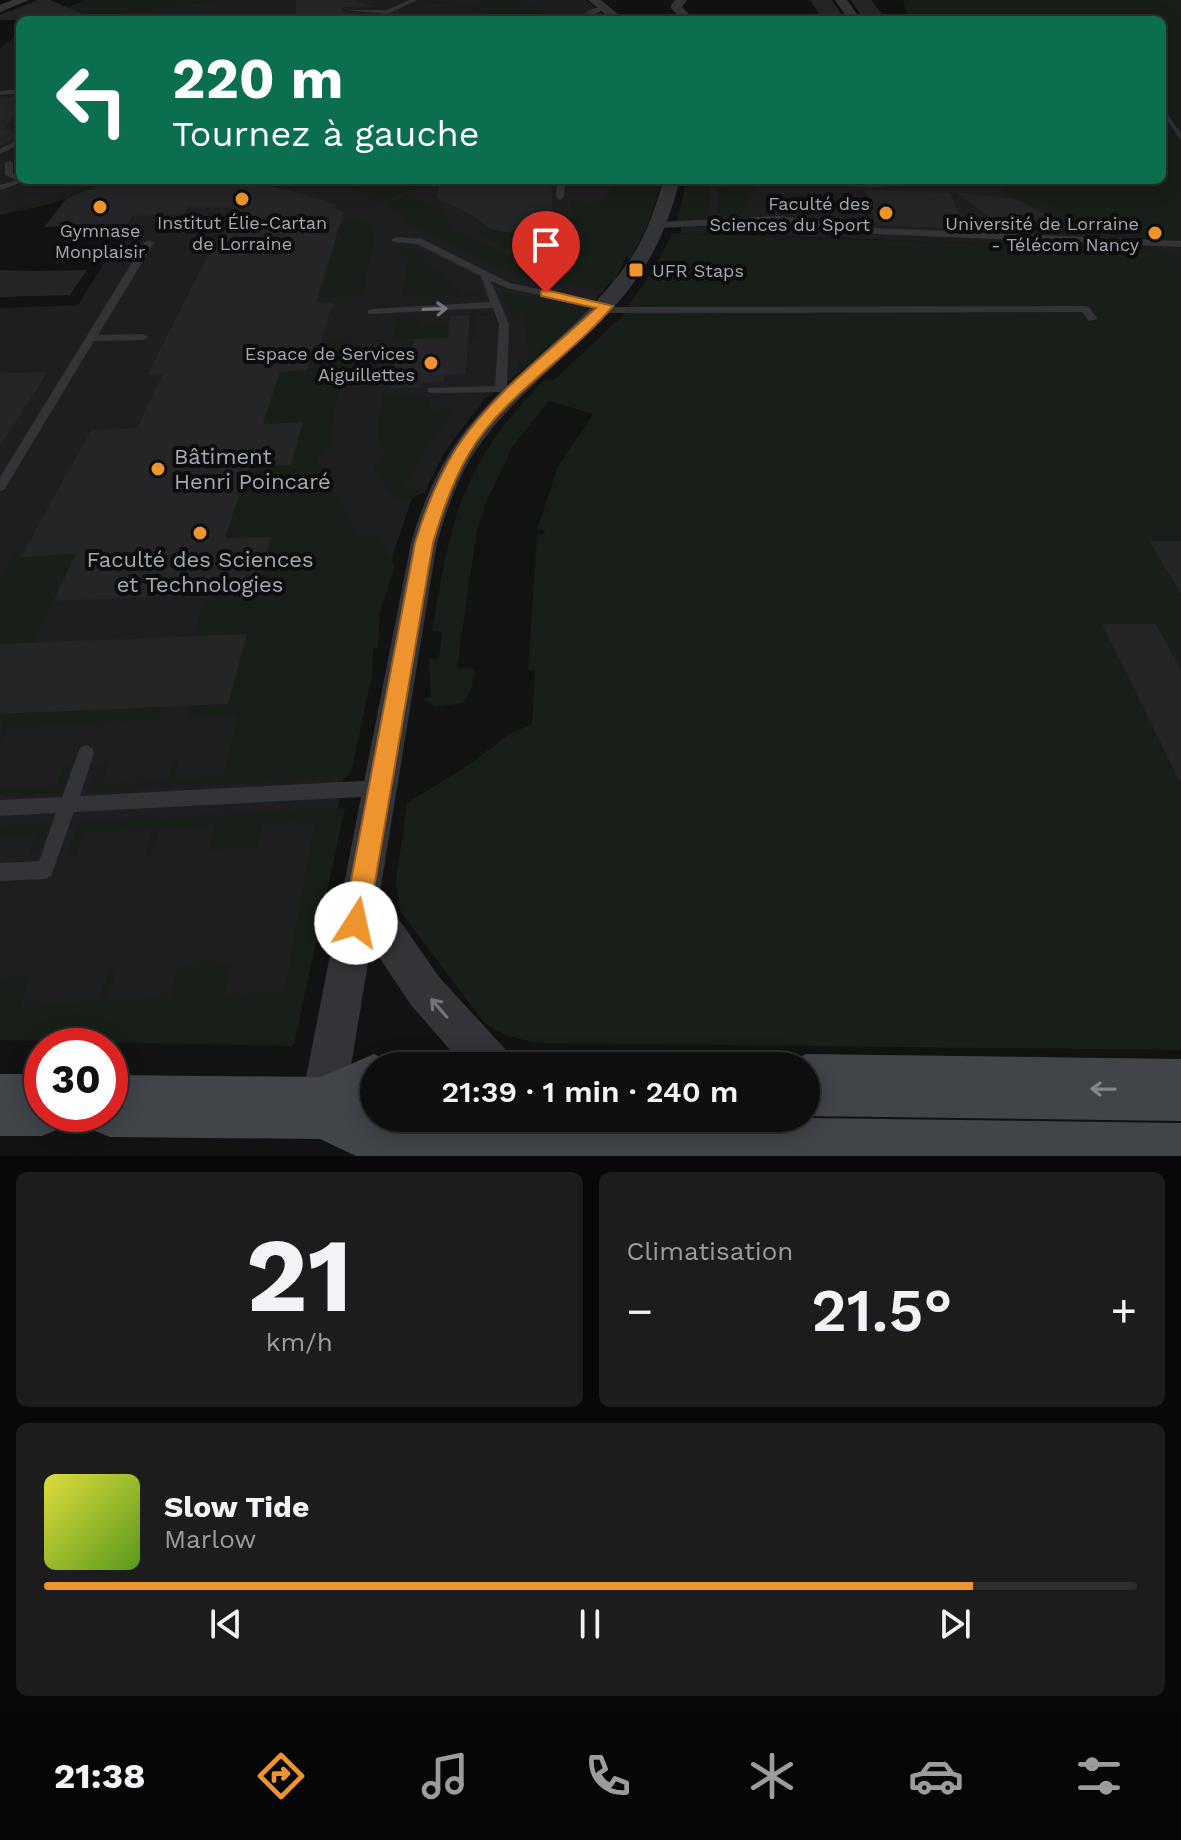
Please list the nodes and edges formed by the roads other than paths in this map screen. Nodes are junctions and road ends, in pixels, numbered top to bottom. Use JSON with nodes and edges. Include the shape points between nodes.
{"nodes":[{"id":1,"x":23,"y":0,"type":"edge"},
{"id":2,"x":414,"y":0,"type":"edge"},
{"id":3,"x":594,"y":0,"type":"edge"},
{"id":4,"x":681,"y":0,"type":"edge"},
{"id":5,"x":0,"y":9,"type":"edge"},
{"id":6,"x":347,"y":10,"type":"dead end"},
{"id":7,"x":611,"y":14,"type":"edge"},
{"id":8,"x":684,"y":16,"type":"edge"},
{"id":9,"x":9,"y":163,"type":"dead end"},
{"id":10,"x":16,"y":178,"type":"edge"},
{"id":11,"x":561,"y":184,"type":"edge"},
{"id":12,"x":671,"y":184,"type":"edge"},
{"id":13,"x":846,"y":184,"type":"dead end"},
{"id":14,"x":880,"y":185,"type":"dead end"},
{"id":15,"x":560,"y":197,"type":"dead end"},
{"id":16,"x":659,"y":225,"type":"junction"},
{"id":17,"x":396,"y":240,"type":"dead end"},
{"id":18,"x":149,"y":243,"type":"dead end"},
{"id":19,"x":1181,"y":244,"type":"edge"},
{"id":20,"x":485,"y":277,"type":"junction"},
{"id":21,"x":498,"y":305,"type":"junction"},
{"id":22,"x":604,"y":308,"type":"junction"},
{"id":23,"x":372,"y":312,"type":"dead end"},
{"id":24,"x":1093,"y":319,"type":"dead end"},
{"id":25,"x":143,"y":337,"type":"dead end"},
{"id":26,"x":91,"y":338,"type":"junction"},
{"id":27,"x":509,"y":389,"type":"junction"},
{"id":28,"x":432,"y":390,"type":"dead end"},
{"id":29,"x":0,"y":487,"type":"edge"},
{"id":30,"x":86,"y":753,"type":"dead end"},
{"id":31,"x":380,"y":788,"type":"junction"},
{"id":32,"x":68,"y":805,"type":"junction"},
{"id":33,"x":0,"y":808,"type":"edge"},
{"id":34,"x":0,"y":872,"type":"edge"},
{"id":35,"x":361,"y":898,"type":"junction"},
{"id":36,"x":479,"y":1052,"type":"edge"},
{"id":37,"x":820,"y":1085,"type":"edge"},
{"id":38,"x":1181,"y":1090,"type":"edge"},
{"id":39,"x":348,"y":1096,"type":"edge"},
{"id":40,"x":0,"y":1105,"type":"edge"},
{"id":41,"x":24,"y":1105,"type":"edge"},
{"id":42,"x":128,"y":1105,"type":"edge"},
{"id":43,"x":1181,"y":1155,"type":"edge"}],
"edges":[{"from":1,"to":5,"type":"street"},
{"from":2,"to":6,"type":"lane","via":[[381,13]]},
{"from":3,"to":7,"type":"street"},
{"from":4,"to":8,"type":"street","via":[[676,7]]},
{"from":9,"to":10,"type":"lane","via":[[9,175]]},
{"from":11,"to":15,"type":"lane"},
{"from":12,"to":16,"type":"street"},
{"from":13,"to":14,"type":"lane"},
{"from":16,"to":19,"type":"lane","via":[[769,218],[877,231]]},
{"from":16,"to":22,"type":"street","via":[[636,270]]},
{"from":17,"to":20,"type":"lane","via":[[419,241]]},
{"from":18,"to":26,"type":"lane"},
{"from":20,"to":21,"type":"lane"},
{"from":20,"to":22,"type":"lane"},
{"from":23,"to":21,"type":"lane","one_way":true},
{"from":21,"to":27,"type":"lane"},
{"from":22,"to":24,"type":"lane","via":[[1085,309]]},
{"from":22,"to":27,"type":"street"},
{"from":25,"to":26,"type":"lane"},
{"from":26,"to":29,"type":"lane"},
{"from":27,"to":28,"type":"lane"},
{"from":27,"to":31,"type":"street","via":[[463,450],[432,515]]},
{"from":30,"to":32,"type":"lane"},
{"from":31,"to":32,"type":"lane"},
{"from":31,"to":35,"type":"street"},
{"from":32,"to":33,"type":"lane"},
{"from":32,"to":34,"type":"lane","via":[[45,870]]},
{"from":36,"to":35,"type":"street","one_way":true,"via":[[425,991]]},
{"from":35,"to":39,"type":"street"},
{"from":38,"to":37,"type":"main road","one_way":true},
{"from":39,"to":42,"type":"main road"},
{"from":39,"to":43,"type":"main road","via":[[401,1144]]},
{"from":40,"to":41,"type":"main road"}]}
